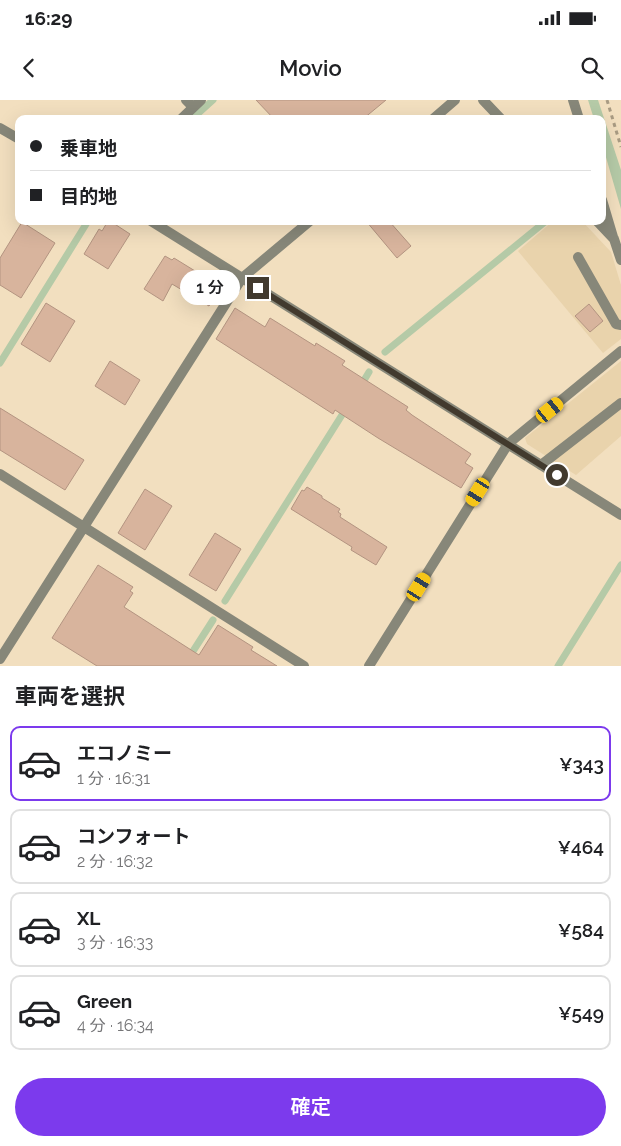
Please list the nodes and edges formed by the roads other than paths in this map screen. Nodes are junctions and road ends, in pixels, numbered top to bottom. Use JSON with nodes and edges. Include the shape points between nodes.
{"nodes":[{"id":1,"x":455,"y":100,"type":"edge"},
{"id":2,"x":483,"y":100,"type":"edge"},
{"id":3,"x":573,"y":100,"type":"edge"},
{"id":4,"x":193,"y":102,"type":"edge"},
{"id":5,"x":184,"y":115,"type":"edge"},
{"id":6,"x":438,"y":115,"type":"edge"},
{"id":7,"x":497,"y":115,"type":"edge"},
{"id":8,"x":578,"y":115,"type":"edge"},
{"id":9,"x":0,"y":128,"type":"edge"},
{"id":10,"x":15,"y":137,"type":"edge"},
{"id":11,"x":606,"y":213,"type":"edge"},
{"id":12,"x":157,"y":225,"type":"edge"},
{"id":13,"x":305,"y":225,"type":"edge"},
{"id":14,"x":601,"y":225,"type":"edge"},
{"id":15,"x":614,"y":239,"type":"junction"},
{"id":16,"x":578,"y":256,"type":"dead end"},
{"id":17,"x":621,"y":260,"type":"edge"},
{"id":18,"x":242,"y":278,"type":"junction"},
{"id":19,"x":621,"y":325,"type":"edge"},
{"id":20,"x":621,"y":351,"type":"edge"},
{"id":21,"x":621,"y":402,"type":"edge"},
{"id":22,"x":508,"y":444,"type":"junction"},
{"id":23,"x":541,"y":465,"type":"junction"},
{"id":24,"x":0,"y":474,"type":"edge"},
{"id":25,"x":621,"y":515,"type":"edge"},
{"id":26,"x":84,"y":527,"type":"junction"},
{"id":27,"x":0,"y":659,"type":"edge"},
{"id":28,"x":304,"y":666,"type":"edge"},
{"id":29,"x":369,"y":666,"type":"edge"}],
"edges":[{"from":1,"to":6,"type":"street"},
{"from":2,"to":7,"type":"street"},
{"from":3,"to":8,"type":"street"},
{"from":4,"to":5,"type":"street"},
{"from":9,"to":10,"type":"street"},
{"from":11,"to":15,"type":"street"},
{"from":12,"to":18,"type":"street"},
{"from":13,"to":18,"type":"street"},
{"from":14,"to":15,"type":"street"},
{"from":15,"to":17,"type":"street"},
{"from":16,"to":19,"type":"street","via":[[616,324]]},
{"from":18,"to":22,"type":"street"},
{"from":18,"to":26,"type":"street"},
{"from":20,"to":22,"type":"street"},
{"from":21,"to":23,"type":"street"},
{"from":22,"to":23,"type":"street"},
{"from":22,"to":29,"type":"street"},
{"from":23,"to":25,"type":"street"},
{"from":24,"to":26,"type":"street"},
{"from":26,"to":27,"type":"street"},
{"from":26,"to":28,"type":"street"}]}
